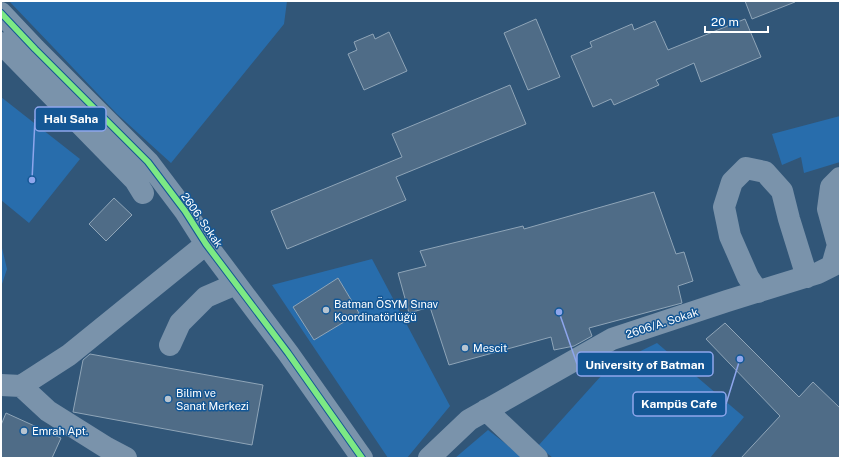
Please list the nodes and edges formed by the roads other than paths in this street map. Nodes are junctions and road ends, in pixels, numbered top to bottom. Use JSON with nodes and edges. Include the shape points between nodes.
{"nodes":[{"id":1,"x":1,"y":13,"type":"edge"},
{"id":2,"x":1,"y":43,"type":"edge"},
{"id":3,"x":840,"y":178,"type":"edge"},
{"id":4,"x":143,"y":193,"type":"dead end"},
{"id":5,"x":206,"y":244,"type":"junction"},
{"id":6,"x":836,"y":271,"type":"edge"},
{"id":7,"x":807,"y":277,"type":"junction"},
{"id":8,"x":236,"y":284,"type":"junction"},
{"id":9,"x":758,"y":292,"type":"junction"},
{"id":10,"x":170,"y":345,"type":"dead end"},
{"id":11,"x":11,"y":386,"type":"edge"},
{"id":12,"x":486,"y":410,"type":"junction"},
{"id":13,"x":126,"y":458,"type":"edge"},
{"id":14,"x":362,"y":458,"type":"edge"},
{"id":15,"x":429,"y":458,"type":"edge"},
{"id":16,"x":537,"y":458,"type":"edge"}],
"edges":[{"from":1,"to":5,"type":"street","name":"2606. Sokak","via":[[148,162]]},
{"from":2,"to":4,"type":"street","via":[[135,180]]},
{"from":3,"to":6,"type":"street","name":"2606/A. Sokak","via":[[831,187],[828,209],[838,245]]},
{"from":5,"to":8,"type":"street","name":"2606. Sokak"},
{"from":5,"to":11,"type":"street","via":[[69,355]]},
{"from":6,"to":7,"type":"street","name":"2606/A. Sokak"},
{"from":7,"to":9,"type":"street","name":"2606/A. Sokak"},
{"from":7,"to":9,"type":"street","via":[[782,191],[765,172],[746,168],[732,182],[724,206],[730,236],[748,277]]},
{"from":8,"to":10,"type":"street","via":[[206,297],[180,323]]},
{"from":8,"to":14,"type":"street","name":"2606. Sokak"},
{"from":9,"to":12,"type":"street","name":"2606/A. Sokak","via":[[612,339]]},
{"from":11,"to":13,"type":"street"},
{"from":12,"to":15,"type":"street","name":"2606/A. Sokak","via":[[469,420]]},
{"from":12,"to":16,"type":"street"}]}
